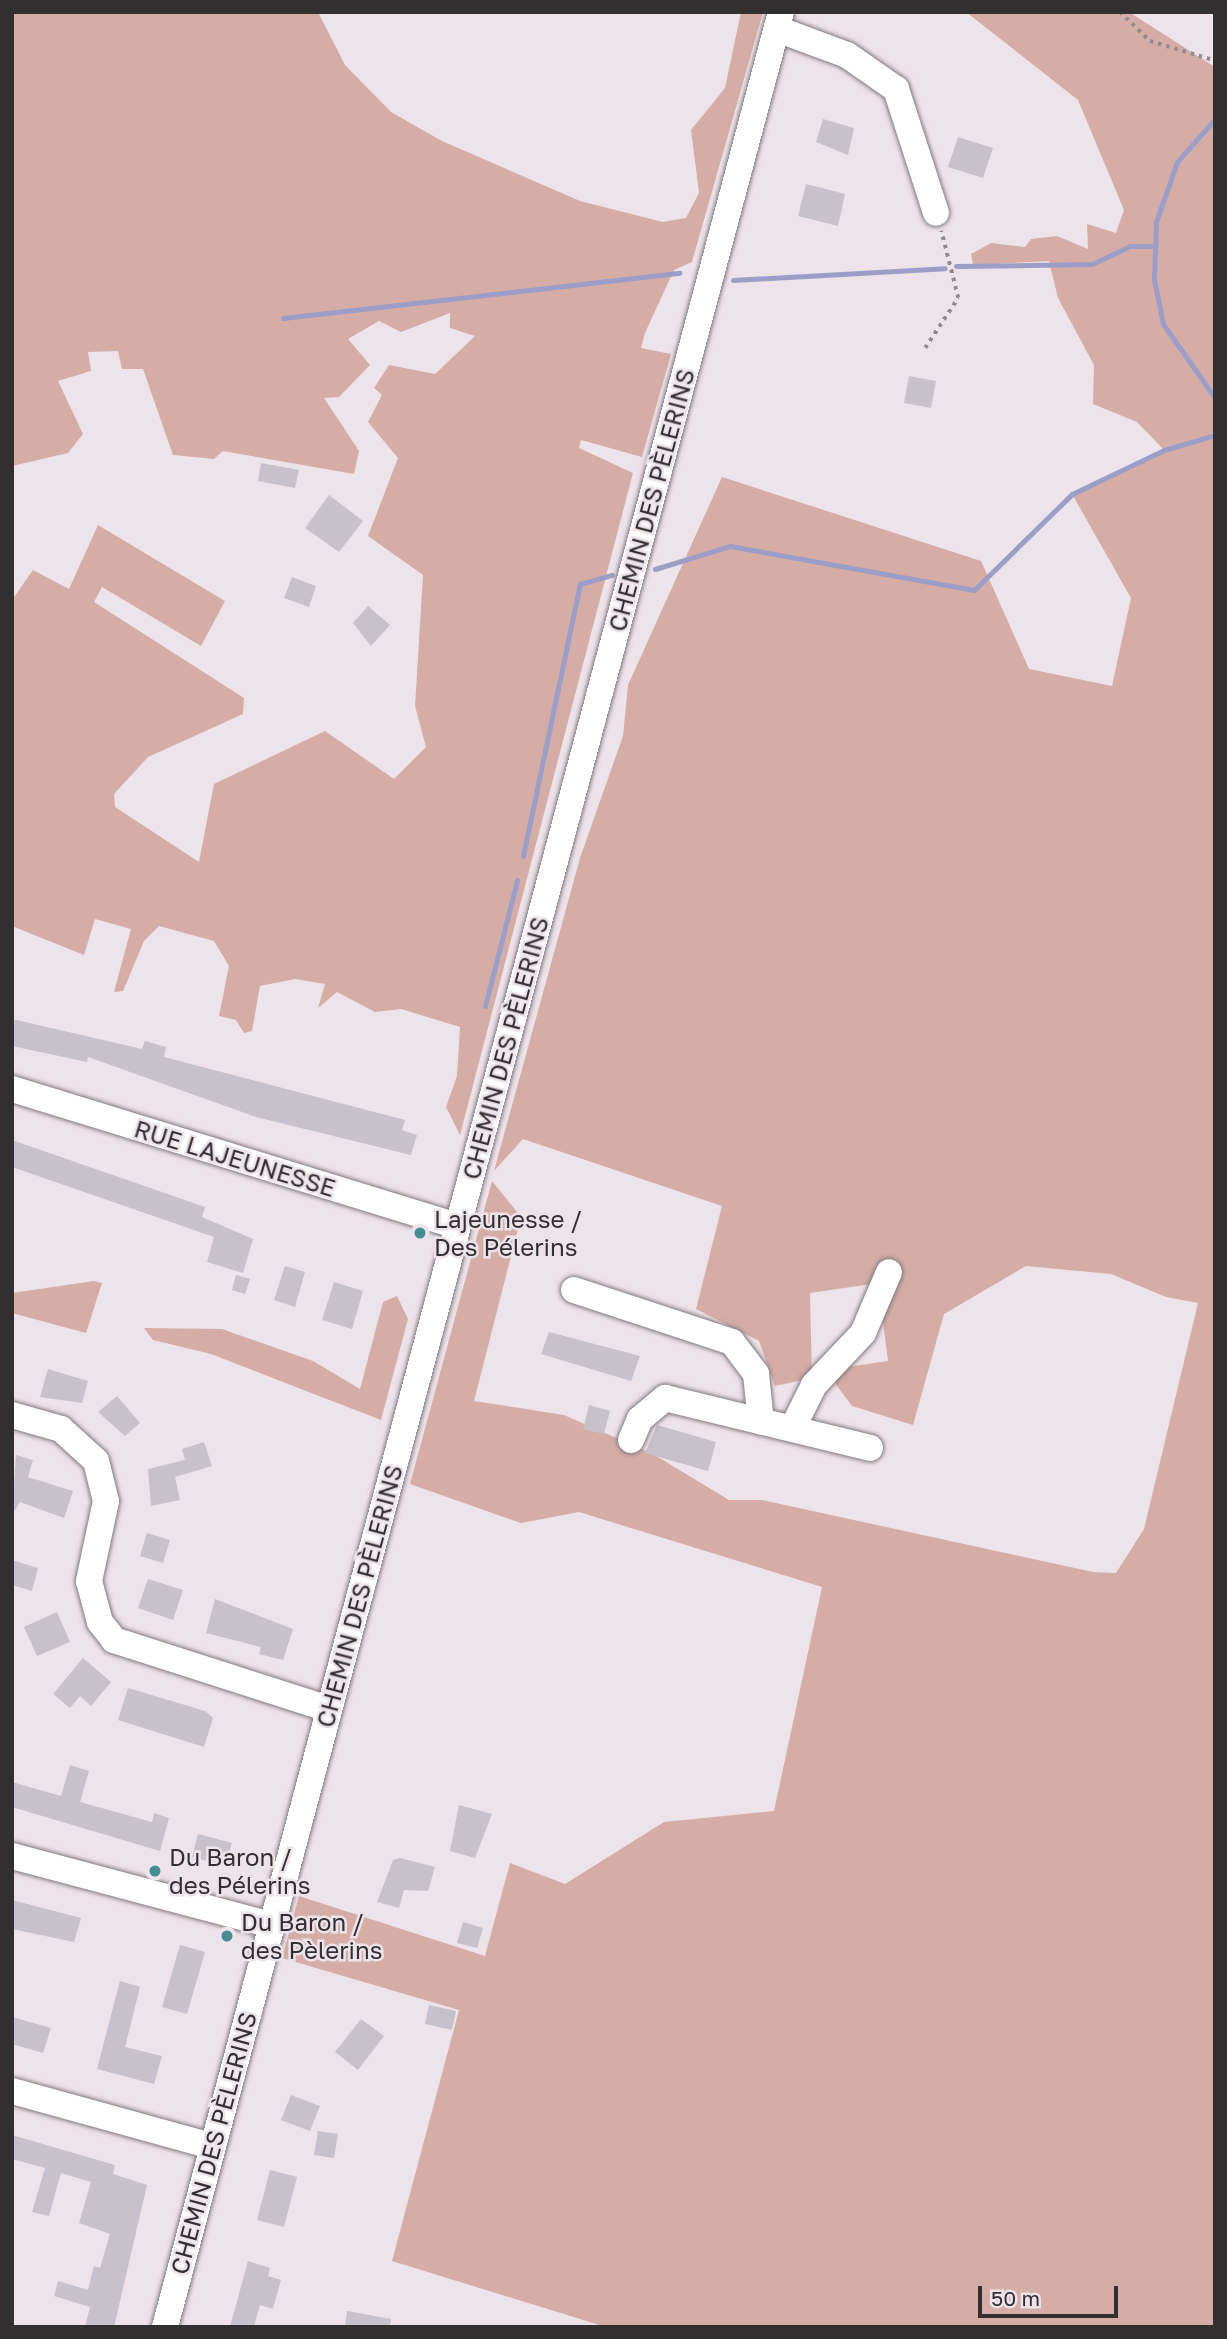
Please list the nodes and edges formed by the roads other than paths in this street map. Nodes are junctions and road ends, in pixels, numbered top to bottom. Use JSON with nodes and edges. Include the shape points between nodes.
{"nodes":[{"id":1,"x":779,"y":21,"type":"edge"},
{"id":2,"x":936,"y":213,"type":"road end"},
{"id":3,"x":12,"y":1090,"type":"edge"},
{"id":4,"x":457,"y":1226,"type":"junction"},
{"id":5,"x":889,"y":1272,"type":"dead end"},
{"id":6,"x":574,"y":1290,"type":"dead end"},
{"id":7,"x":12,"y":1415,"type":"edge"},
{"id":8,"x":761,"y":1422,"type":"junction"},
{"id":9,"x":793,"y":1427,"type":"junction"},
{"id":10,"x":631,"y":1440,"type":"dead end"},
{"id":11,"x":870,"y":1448,"type":"dead end"},
{"id":12,"x":329,"y":1709,"type":"junction"},
{"id":13,"x":12,"y":1856,"type":"edge"},
{"id":14,"x":271,"y":1925,"type":"junction"},
{"id":15,"x":12,"y":2091,"type":"edge"},
{"id":16,"x":212,"y":2146,"type":"junction"},
{"id":17,"x":165,"y":2327,"type":"edge"}],
"edges":[{"from":1,"to":2,"type":"street","via":[[848,55],[892,84],[908,114]]},
{"from":1,"to":4,"type":"street","name":"CHEMIN DES PÈLERINS"},
{"from":3,"to":4,"type":"street","name":"RUE LAJEUNESSE"},
{"from":4,"to":12,"type":"street","name":"CHEMIN DES PÈLERINS"},
{"from":5,"to":9,"type":"street","via":[[863,1333],[814,1385]]},
{"from":6,"to":8,"type":"street","via":[[732,1342],[756,1374]]},
{"from":7,"to":12,"type":"street","via":[[61,1429],[96,1461],[106,1501],[89,1581],[100,1622],[114,1640]]},
{"from":8,"to":9,"type":"street"},
{"from":8,"to":10,"type":"street","via":[[665,1398],[640,1419]]},
{"from":9,"to":11,"type":"street"},
{"from":12,"to":14,"type":"street","name":"CHEMIN DES PÈLERINS"},
{"from":13,"to":14,"type":"street"},
{"from":14,"to":16,"type":"street","name":"CHEMIN DES PÈLERINS"},
{"from":15,"to":16,"type":"street"},
{"from":16,"to":17,"type":"street","name":"CHEMIN DES PÈLERINS"}]}
